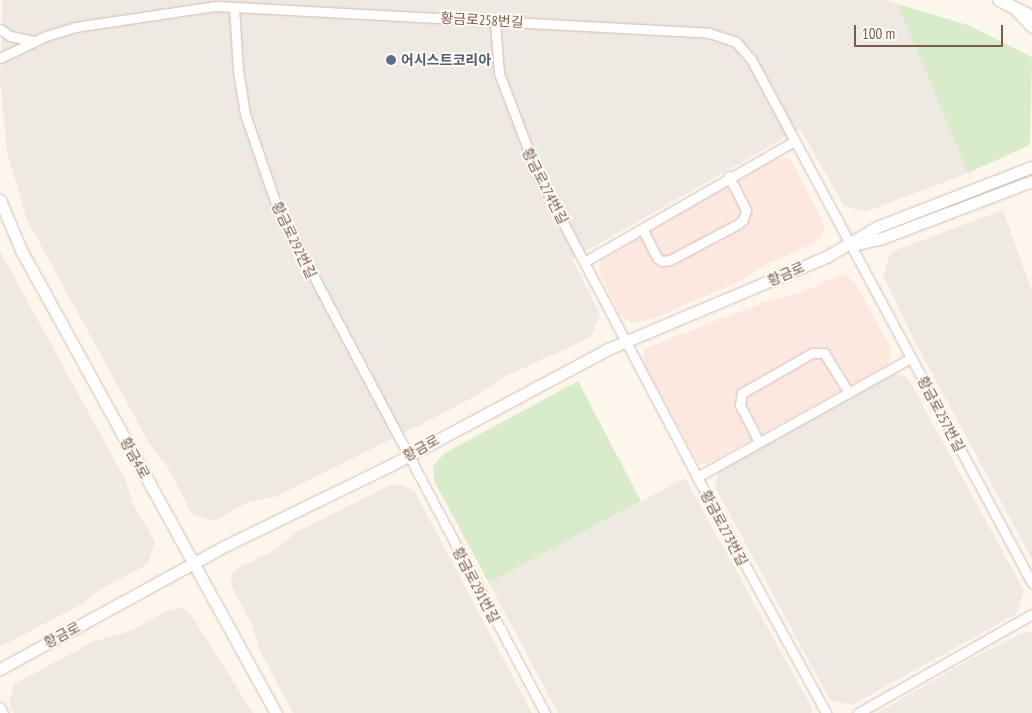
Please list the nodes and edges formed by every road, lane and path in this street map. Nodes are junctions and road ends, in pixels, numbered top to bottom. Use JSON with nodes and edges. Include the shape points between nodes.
{"nodes":[{"id":1,"x":1005,"y":3,"type":"edge"},
{"id":2,"x":234,"y":6,"type":"junction"},
{"id":3,"x":1032,"y":17,"type":"edge"},
{"id":4,"x":495,"y":21,"type":"junction"},
{"id":5,"x":1032,"y":27,"type":"edge"},
{"id":6,"x":0,"y":29,"type":"edge"},
{"id":7,"x":34,"y":41,"type":"junction"},
{"id":8,"x":0,"y":58,"type":"edge"},
{"id":9,"x":793,"y":142,"type":"junction"},
{"id":10,"x":1032,"y":167,"type":"edge"},
{"id":11,"x":729,"y":176,"type":"junction"},
{"id":12,"x":1032,"y":181,"type":"edge"},
{"id":13,"x":0,"y":200,"type":"edge"},
{"id":14,"x":643,"y":230,"type":"junction"},
{"id":15,"x":850,"y":245,"type":"junction"},
{"id":16,"x":584,"y":262,"type":"junction"},
{"id":17,"x":625,"y":342,"type":"junction"},
{"id":18,"x":911,"y":358,"type":"junction"},
{"id":19,"x":849,"y":392,"type":"junction"},
{"id":20,"x":759,"y":442,"type":"junction"},
{"id":21,"x":408,"y":456,"type":"junction"},
{"id":22,"x":697,"y":477,"type":"junction"},
{"id":23,"x":193,"y":564,"type":"junction"},
{"id":24,"x":1032,"y":583,"type":"edge"},
{"id":25,"x":1032,"y":614,"type":"edge"},
{"id":26,"x":0,"y":669,"type":"edge"},
{"id":27,"x":0,"y":707,"type":"edge"},
{"id":28,"x":4,"y":713,"type":"edge"},
{"id":29,"x":276,"y":713,"type":"edge"},
{"id":30,"x":545,"y":713,"type":"edge"},
{"id":31,"x":826,"y":713,"type":"edge"},
{"id":32,"x":858,"y":713,"type":"edge"}],
"edges":[{"from":1,"to":3,"type":"main road"},
{"from":1,"to":5,"type":"street"},
{"from":2,"to":4,"type":"street","name":"황금로258번길"},
{"from":2,"to":7,"type":"street","name":"황금로258번길","via":[[200,7],[112,20],[60,31]]},
{"from":2,"to":21,"type":"street","name":"황금로292번길","via":[[241,92],[266,182],[292,239]]},
{"from":4,"to":9,"type":"street","name":"황금로258번길","via":[[725,37],[745,49]]},
{"from":4,"to":16,"type":"street","name":"황금로274번길","via":[[496,58],[516,124],[537,173]]},
{"from":6,"to":7,"type":"street","via":[[10,36]]},
{"from":7,"to":8,"type":"street","name":"황금로258번길"},
{"from":9,"to":11,"type":"street"},
{"from":9,"to":15,"type":"street","name":"황금로258번길"},
{"from":10,"to":15,"type":"street","name":"황금로","via":[[877,227]]},
{"from":11,"to":14,"type":"street"},
{"from":11,"to":14,"type":"street","via":[[746,210],[738,224],[662,260],[657,258]]},
{"from":12,"to":15,"type":"street","name":"황금로","via":[[882,238]]},
{"from":13,"to":23,"type":"street","name":"황금4로","via":[[21,250]]},
{"from":14,"to":16,"type":"street"},
{"from":15,"to":17,"type":"street","name":"황금로"},
{"from":15,"to":18,"type":"street","name":"황금로257번길"},
{"from":16,"to":17,"type":"street","name":"황금로274번길"},
{"from":17,"to":21,"type":"street","name":"황금로"},
{"from":17,"to":22,"type":"street","name":"황금로273번길"},
{"from":18,"to":19,"type":"street"},
{"from":18,"to":24,"type":"street","name":"황금로257번길"},
{"from":19,"to":20,"type":"street"},
{"from":19,"to":20,"type":"street","via":[[824,353],[812,353],[742,393],[740,405]]},
{"from":20,"to":22,"type":"street"},
{"from":21,"to":23,"type":"street","name":"황금로"},
{"from":21,"to":30,"type":"street","name":"황금로291번길"},
{"from":22,"to":31,"type":"street","name":"황금로273번길"},
{"from":23,"to":26,"type":"street","name":"황금로"},
{"from":23,"to":29,"type":"street","name":"황금4로"},
{"from":25,"to":32,"type":"street"},
{"from":27,"to":28,"type":"street"}]}
